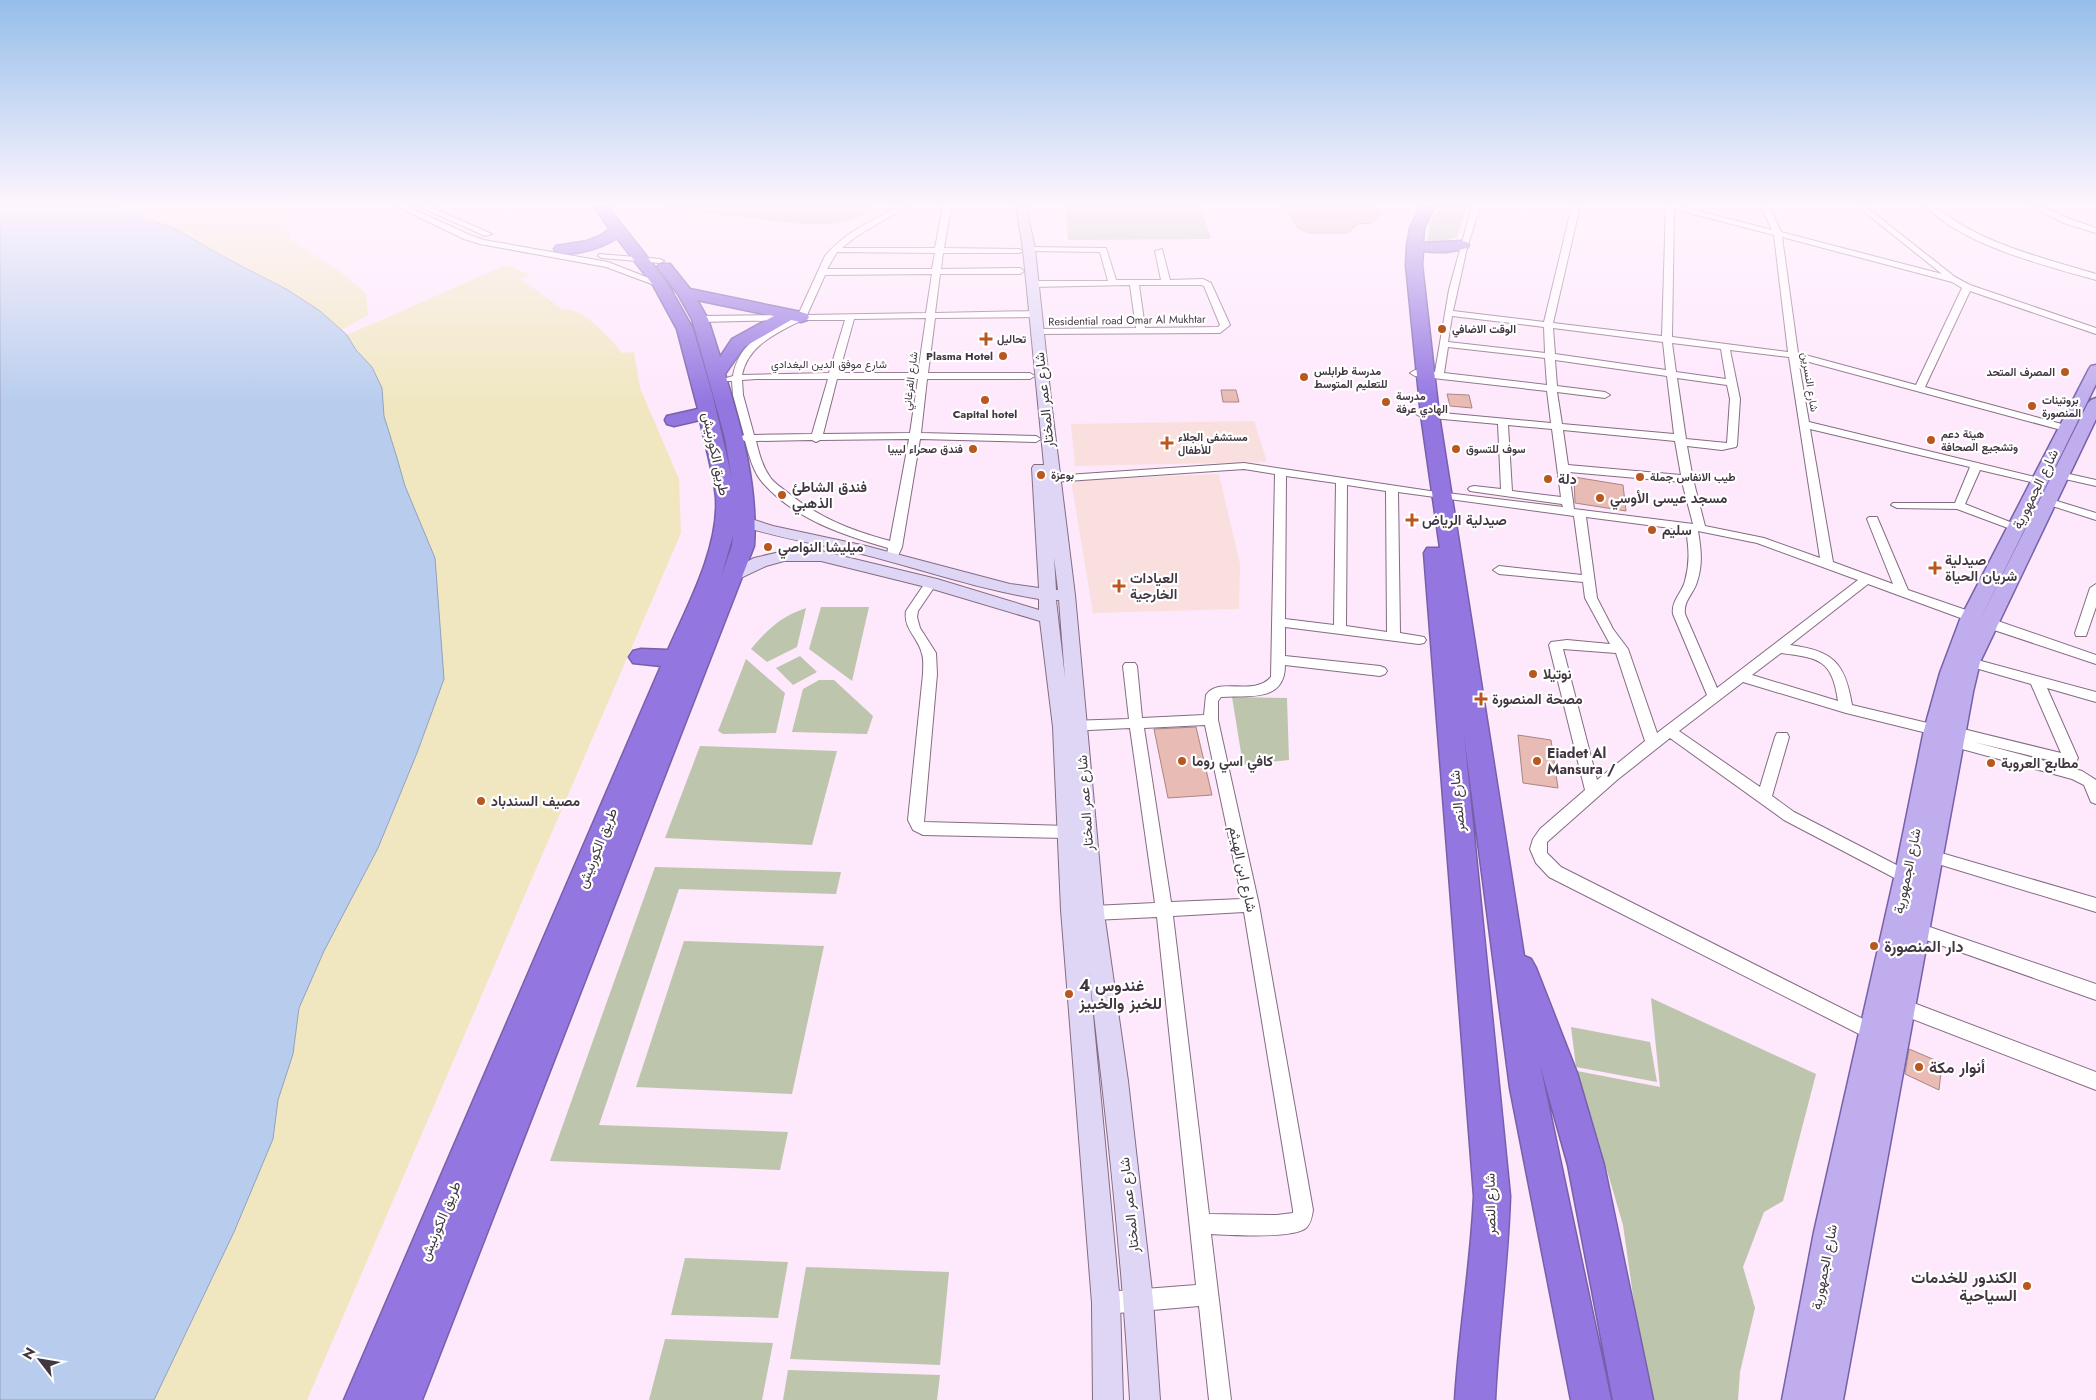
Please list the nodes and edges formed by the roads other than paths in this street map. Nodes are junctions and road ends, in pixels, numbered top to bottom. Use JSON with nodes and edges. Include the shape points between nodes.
{"nodes":[{"id":1,"x":634,"y":271,"type":"edge"},
{"id":2,"x":656,"y":271,"type":"edge"},
{"id":3,"x":656,"y":271,"type":"edge"},
{"id":4,"x":663,"y":271,"type":"edge"},
{"id":5,"x":1026,"y":271,"type":"edge"},
{"id":6,"x":1109,"y":271,"type":"edge"},
{"id":7,"x":1164,"y":271,"type":"edge"},
{"id":8,"x":1409,"y":271,"type":"edge"},
{"id":9,"x":1457,"y":271,"type":"edge"},
{"id":10,"x":1560,"y":271,"type":"edge"},
{"id":11,"x":1669,"y":271,"type":"edge"},
{"id":12,"x":1782,"y":271,"type":"edge"},
{"id":13,"x":1922,"y":271,"type":"edge"},
{"id":14,"x":1944,"y":271,"type":"edge"},
{"id":15,"x":2079,"y":271,"type":"edge"},
{"id":16,"x":822,"y":272,"type":"joint"},
{"id":17,"x":937,"y":272,"type":"junction"},
{"id":18,"x":2096,"y":277,"type":"edge"},
{"id":19,"x":1026,"y":278,"type":"junction"},
{"id":20,"x":669,"y":280,"type":"junction"},
{"id":21,"x":1955,"y":280,"type":"junction"},
{"id":22,"x":1134,"y":282,"type":"junction"},
{"id":23,"x":1166,"y":282,"type":"junction"},
{"id":24,"x":1113,"y":283,"type":"junction"},
{"id":25,"x":1967,"y":287,"type":"junction"},
{"id":26,"x":1449,"y":313,"type":"junction"},
{"id":27,"x":850,"y":316,"type":"junction"},
{"id":28,"x":930,"y":316,"type":"junction"},
{"id":29,"x":802,"y":317,"type":"junction"},
{"id":30,"x":784,"y":318,"type":"junction"},
{"id":31,"x":700,"y":319,"type":"junction"},
{"id":32,"x":1032,"y":320,"type":"junction"},
{"id":33,"x":1548,"y":324,"type":"junction"},
{"id":34,"x":1141,"y":330,"type":"junction"},
{"id":35,"x":2096,"y":331,"type":"edge"},
{"id":36,"x":1667,"y":339,"type":"junction"},
{"id":37,"x":1443,"y":344,"type":"junction"},
{"id":38,"x":1725,"y":347,"type":"junction"},
{"id":39,"x":1792,"y":355,"type":"junction"},
{"id":40,"x":1550,"y":356,"type":"junction"},
{"id":41,"x":2096,"y":369,"type":"edge"},
{"id":42,"x":1427,"y":374,"type":"junction"},
{"id":43,"x":1673,"y":374,"type":"junction"},
{"id":44,"x":833,"y":376,"type":"junction"},
{"id":45,"x":923,"y":376,"type":"junction"},
{"id":46,"x":1030,"y":376,"type":"junction"},
{"id":47,"x":723,"y":377,"type":"junction"},
{"id":48,"x":1732,"y":383,"type":"junction"},
{"id":49,"x":1920,"y":388,"type":"junction"},
{"id":50,"x":1552,"y":390,"type":"junction"},
{"id":51,"x":1605,"y":395,"type":"dead end"},
{"id":52,"x":2094,"y":412,"type":"edge"},
{"id":53,"x":707,"y":413,"type":"junction"},
{"id":54,"x":1425,"y":415,"type":"junction"},
{"id":55,"x":674,"y":420,"type":"dead end"},
{"id":56,"x":1503,"y":422,"type":"junction"},
{"id":57,"x":1804,"y":424,"type":"junction"},
{"id":58,"x":1558,"y":427,"type":"junction"},
{"id":59,"x":2066,"y":428,"type":"junction"},
{"id":60,"x":915,"y":436,"type":"junction"},
{"id":61,"x":743,"y":438,"type":"junction"},
{"id":62,"x":816,"y":439,"type":"junction"},
{"id":63,"x":1036,"y":439,"type":"junction"},
{"id":64,"x":1680,"y":440,"type":"junction"},
{"id":65,"x":1976,"y":466,"type":"junction"},
{"id":66,"x":1564,"y":468,"type":"junction"},
{"id":67,"x":1281,"y":471,"type":"junction"},
{"id":68,"x":1052,"y":479,"type":"junction"},
{"id":69,"x":1687,"y":479,"type":"junction"},
{"id":70,"x":1342,"y":481,"type":"junction"},
{"id":71,"x":2096,"y":483,"type":"edge"},
{"id":72,"x":2049,"y":486,"type":"junction"},
{"id":73,"x":1392,"y":488,"type":"junction"},
{"id":74,"x":1474,"y":489,"type":"dead end"},
{"id":75,"x":1507,"y":494,"type":"junction"},
{"id":76,"x":1437,"y":495,"type":"junction"},
{"id":77,"x":1897,"y":505,"type":"dead end"},
{"id":78,"x":1959,"y":506,"type":"junction"},
{"id":79,"x":1572,"y":509,"type":"junction"},
{"id":80,"x":2096,"y":517,"type":"edge"},
{"id":81,"x":1873,"y":519,"type":"dead end"},
{"id":82,"x":745,"y":522,"type":"junction"},
{"id":83,"x":1051,"y":524,"type":"junction"},
{"id":84,"x":1695,"y":528,"type":"junction"},
{"id":85,"x":2016,"y":528,"type":"junction"},
{"id":86,"x":894,"y":553,"type":"junction"},
{"id":87,"x":1827,"y":565,"type":"junction"},
{"id":88,"x":1499,"y":570,"type":"dead end"},
{"id":89,"x":732,"y":577,"type":"junction"},
{"id":90,"x":1587,"y":579,"type":"junction"},
{"id":91,"x":1867,"y":580,"type":"junction"},
{"id":92,"x":931,"y":583,"type":"junction"},
{"id":93,"x":2096,"y":588,"type":"edge"},
{"id":94,"x":1903,"y":593,"type":"junction"},
{"id":95,"x":1057,"y":595,"type":"junction"},
{"id":96,"x":1048,"y":618,"type":"junction"},
{"id":97,"x":1981,"y":620,"type":"junction"},
{"id":98,"x":1280,"y":622,"type":"junction"},
{"id":99,"x":1340,"y":630,"type":"junction"},
{"id":100,"x":2081,"y":633,"type":"dead end"},
{"id":101,"x":1394,"y":637,"type":"junction"},
{"id":102,"x":1418,"y":640,"type":"dead end"},
{"id":103,"x":1778,"y":648,"type":"junction"},
{"id":104,"x":1621,"y":650,"type":"junction"},
{"id":105,"x":641,"y":657,"type":"dead end"},
{"id":106,"x":676,"y":658,"type":"junction"},
{"id":107,"x":1279,"y":660,"type":"junction"},
{"id":108,"x":2096,"y":660,"type":"edge"},
{"id":109,"x":1970,"y":662,"type":"junction"},
{"id":110,"x":1130,"y":666,"type":"dead end"},
{"id":111,"x":1380,"y":671,"type":"dead end"},
{"id":112,"x":1740,"y":676,"type":"junction"},
{"id":113,"x":2036,"y":679,"type":"junction"},
{"id":114,"x":2096,"y":697,"type":"edge"},
{"id":115,"x":1715,"y":698,"type":"junction"},
{"id":116,"x":1846,"y":708,"type":"junction"},
{"id":117,"x":1211,"y":720,"type":"junction"},
{"id":118,"x":1136,"y":723,"type":"junction"},
{"id":119,"x":1071,"y":726,"type":"junction"},
{"id":120,"x":1670,"y":732,"type":"junction"},
{"id":121,"x":1947,"y":734,"type":"junction"},
{"id":122,"x":1782,"y":737,"type":"dead end"},
{"id":123,"x":1653,"y":743,"type":"junction"},
{"id":124,"x":2093,"y":783,"type":"edge"},
{"id":125,"x":1593,"y":791,"type":"junction"},
{"id":126,"x":1764,"y":798,"type":"junction"},
{"id":127,"x":2096,"y":798,"type":"edge"},
{"id":128,"x":1068,"y":832,"type":"junction"},
{"id":129,"x":1931,"y":856,"type":"junction"},
{"id":130,"x":1906,"y":878,"type":"junction"},
{"id":131,"x":1251,"y":905,"type":"junction"},
{"id":132,"x":2096,"y":905,"type":"edge"},
{"id":133,"x":1164,"y":909,"type":"junction"},
{"id":134,"x":1093,"y":913,"type":"junction"},
{"id":135,"x":1918,"y":930,"type":"junction"},
{"id":136,"x":1506,"y":942,"type":"junction"},
{"id":137,"x":2096,"y":992,"type":"edge"},
{"id":138,"x":1903,"y":1007,"type":"junction"},
{"id":139,"x":1873,"y":1033,"type":"junction"},
{"id":140,"x":2096,"y":1081,"type":"edge"},
{"id":141,"x":1200,"y":1224,"type":"junction"},
{"id":142,"x":1208,"y":1295,"type":"junction"},
{"id":143,"x":1139,"y":1300,"type":"junction"},
{"id":144,"x":1106,"y":1303,"type":"junction"},
{"id":145,"x":364,"y":1400,"type":"edge"},
{"id":146,"x":402,"y":1400,"type":"edge"},
{"id":147,"x":1108,"y":1400,"type":"edge"},
{"id":148,"x":1144,"y":1400,"type":"edge"},
{"id":149,"x":1220,"y":1400,"type":"edge"},
{"id":150,"x":1475,"y":1400,"type":"edge"},
{"id":151,"x":1591,"y":1400,"type":"edge"},
{"id":152,"x":1632,"y":1400,"type":"edge"},
{"id":153,"x":1799,"y":1400,"type":"edge"},
{"id":154,"x":1826,"y":1400,"type":"edge"}],
"edges":[{"from":1,"to":20,"type":"street"},
{"from":2,"to":20,"type":"highway"},
{"from":3,"to":20,"type":"street"},
{"from":4,"to":20,"type":"highway"},
{"from":5,"to":19,"type":"main road","name":"شارع عمر المختار"},
{"from":6,"to":24,"type":"street"},
{"from":7,"to":23,"type":"street"},
{"from":8,"to":42,"type":"highway","name":"شارع النصر"},
{"from":9,"to":26,"type":"street"},
{"from":10,"to":33,"type":"street"},
{"from":11,"to":36,"type":"street"},
{"from":12,"to":39,"type":"street","name":"شارع النسرين"},
{"from":13,"to":21,"type":"street"},
{"from":14,"to":21,"type":"street"},
{"from":15,"to":18,"type":"street"},
{"from":16,"to":17,"type":"street","name":"Residential road Omar Al Mukhtar"},
{"from":16,"to":29,"type":"street"},
{"from":17,"to":19,"type":"street","name":"Residential road Omar Al Mukhtar"},
{"from":17,"to":28,"type":"street","name":"شارع الفرغاني"},
{"from":19,"to":24,"type":"street","name":"Residential road Omar Al Mukhtar"},
{"from":19,"to":32,"type":"main road","name":"شارع عمر المختار"},
{"from":20,"to":29,"type":"highway"},
{"from":20,"to":31,"type":"highway","name":"طريق الكورنيش"},
{"from":20,"to":53,"type":"highway","name":"طريق الكورنيش"},
{"from":21,"to":25,"type":"street"},
{"from":22,"to":23,"type":"street","name":"Residential road Omar Al Mukhtar"},
{"from":22,"to":24,"type":"street","name":"Residential road Omar Al Mukhtar"},
{"from":22,"to":34,"type":"street"},
{"from":23,"to":34,"type":"street","name":"Residential road Omar Al Mukhtar","via":[[1208,284],[1226,325],[1220,330]]},
{"from":25,"to":35,"type":"street"},
{"from":25,"to":49,"type":"street"},
{"from":26,"to":33,"type":"street"},
{"from":26,"to":37,"type":"street"},
{"from":27,"to":28,"type":"street","name":"Residential road Omar Al Mukhtar"},
{"from":27,"to":29,"type":"street","name":"Residential road Omar Al Mukhtar"},
{"from":27,"to":44,"type":"street"},
{"from":28,"to":32,"type":"street","name":"Residential road Omar Al Mukhtar"},
{"from":28,"to":45,"type":"street","name":"شارع الفرغاني"},
{"from":29,"to":30,"type":"street","name":"Residential road Omar Al Mukhtar"},
{"from":29,"to":47,"type":"street","via":[[749,348]]},
{"from":30,"to":31,"type":"street","name":"Residential road Omar Al Mukhtar"},
{"from":30,"to":47,"type":"highway","via":[[738,344]]},
{"from":31,"to":47,"type":"highway","name":"طريق الكورنيش"},
{"from":32,"to":34,"type":"street","name":"Residential road Omar Al Mukhtar"},
{"from":32,"to":46,"type":"main road","name":"شارع عمر المختار"},
{"from":32,"to":68,"type":"main road","name":"شارع عمر المختار"},
{"from":33,"to":36,"type":"street"},
{"from":33,"to":40,"type":"street"},
{"from":36,"to":38,"type":"street"},
{"from":36,"to":43,"type":"street"},
{"from":37,"to":40,"type":"street"},
{"from":37,"to":42,"type":"street"},
{"from":38,"to":39,"type":"street"},
{"from":38,"to":48,"type":"street"},
{"from":39,"to":49,"type":"street"},
{"from":39,"to":57,"type":"street","name":"شارع النسرين"},
{"from":40,"to":43,"type":"street"},
{"from":40,"to":50,"type":"street"},
{"from":41,"to":59,"type":"main road","name":"شارع الجمهورية"},
{"from":42,"to":50,"type":"street"},
{"from":42,"to":54,"type":"highway","name":"شارع النصر"},
{"from":43,"to":48,"type":"street"},
{"from":43,"to":64,"type":"street"},
{"from":44,"to":45,"type":"street","name":"شارع موفق الدين البغدادي"},
{"from":44,"to":47,"type":"street","name":"شارع موفق الدين البغدادي"},
{"from":44,"to":62,"type":"street"},
{"from":45,"to":46,"type":"street","name":"شارع موفق الدين البغدادي"},
{"from":45,"to":60,"type":"street","name":"شارع الفرغاني"},
{"from":46,"to":63,"type":"main road","name":"شارع عمر المختار"},
{"from":47,"to":61,"type":"highway","name":"طريق الكورنيش"},
{"from":48,"to":64,"type":"street","via":[[1736,405],[1732,445],[1722,447]]},
{"from":49,"to":59,"type":"street"},
{"from":50,"to":51,"type":"street"},
{"from":50,"to":58,"type":"street"},
{"from":52,"to":72,"type":"main road","name":"شارع الجمهورية"},
{"from":53,"to":55,"type":"highway"},
{"from":53,"to":106,"type":"highway","name":"طريق الكورنيش","via":[[726,497],[726,520],[706,588]]},
{"from":54,"to":56,"type":"street"},
{"from":54,"to":76,"type":"highway","name":"شارع النصر"},
{"from":56,"to":58,"type":"street"},
{"from":56,"to":75,"type":"street"},
{"from":57,"to":65,"type":"street"},
{"from":57,"to":87,"type":"street","name":"شارع النسرين"},
{"from":58,"to":64,"type":"street"},
{"from":58,"to":66,"type":"street"},
{"from":59,"to":72,"type":"main road","name":"شارع الجمهورية"},
{"from":60,"to":62,"type":"street"},
{"from":60,"to":63,"type":"street"},
{"from":60,"to":86,"type":"street","name":"شارع الفرغاني"},
{"from":61,"to":62,"type":"street"},
{"from":61,"to":82,"type":"highway","name":"طريق الكورنيش"},
{"from":61,"to":86,"type":"street","via":[[767,481],[802,510]]},
{"from":63,"to":83,"type":"main road","name":"شارع عمر المختار"},
{"from":64,"to":69,"type":"street"},
{"from":65,"to":72,"type":"street"},
{"from":65,"to":78,"type":"street"},
{"from":66,"to":69,"type":"street"},
{"from":66,"to":79,"type":"street"},
{"from":67,"to":68,"type":"street","via":[[1244,466]]},
{"from":67,"to":70,"type":"street"},
{"from":67,"to":98,"type":"street","name":"شارع ابن الهيثم"},
{"from":68,"to":83,"type":"main road","name":"شارع عمر المختار"},
{"from":69,"to":84,"type":"street"},
{"from":70,"to":73,"type":"street"},
{"from":70,"to":99,"type":"street"},
{"from":71,"to":72,"type":"street"},
{"from":72,"to":80,"type":"street"},
{"from":72,"to":85,"type":"main road","name":"شارع الجمهورية"},
{"from":72,"to":97,"type":"main road","name":"شارع الجمهورية"},
{"from":73,"to":76,"type":"street"},
{"from":73,"to":101,"type":"street"},
{"from":74,"to":75,"type":"street"},
{"from":75,"to":79,"type":"street"},
{"from":76,"to":79,"type":"street"},
{"from":76,"to":136,"type":"highway","name":"شارع النصر"},
{"from":76,"to":150,"type":"highway","name":"شارع النصر","via":[[1492,1196],[1490,1251]]},
{"from":77,"to":78,"type":"street"},
{"from":78,"to":85,"type":"street"},
{"from":79,"to":84,"type":"street"},
{"from":79,"to":90,"type":"street"},
{"from":81,"to":94,"type":"street"},
{"from":82,"to":86,"type":"main road","via":[[769,530]]},
{"from":82,"to":89,"type":"highway","name":"طريق الكورنيش","via":[[742,546]]},
{"from":83,"to":95,"type":"main road","name":"شارع عمر المختار"},
{"from":84,"to":87,"type":"street","via":[[1760,540]]},
{"from":84,"to":115,"type":"street","via":[[1696,558],[1692,583],[1678,607]]},
{"from":85,"to":97,"type":"main road","name":"شارع الجمهورية"},
{"from":86,"to":95,"type":"main road","via":[[970,580]]},
{"from":87,"to":91,"type":"street"},
{"from":88,"to":90,"type":"street"},
{"from":89,"to":92,"type":"main road","via":[[760,562],[805,555]]},
{"from":89,"to":146,"type":"highway","name":"طريق الكورنيش"},
{"from":90,"to":104,"type":"street","via":[[1598,614]]},
{"from":91,"to":94,"type":"street"},
{"from":91,"to":103,"type":"street"},
{"from":92,"to":96,"type":"main road"},
{"from":92,"to":128,"type":"street","via":[[912,611],[911,618],[929,653],[930,674],[918,826],[923,829]]},
{"from":93,"to":100,"type":"street"},
{"from":94,"to":97,"type":"street"},
{"from":95,"to":96,"type":"main road","name":"شارع عمر المختار"},
{"from":95,"to":119,"type":"main road","name":"شارع عمر المختار"},
{"from":96,"to":119,"type":"main road","name":"شارع عمر المختار"},
{"from":97,"to":108,"type":"street"},
{"from":97,"to":109,"type":"main road","name":"شارع الجمهورية"},
{"from":97,"to":121,"type":"main road","name":"شارع الجمهورية","via":[[1950,673]]},
{"from":98,"to":99,"type":"street"},
{"from":98,"to":107,"type":"street","name":"شارع ابن الهيثم"},
{"from":99,"to":101,"type":"street"},
{"from":101,"to":102,"type":"street"},
{"from":103,"to":112,"type":"street"},
{"from":103,"to":116,"type":"street","via":[[1808,653],[1831,664],[1838,672]]},
{"from":104,"to":123,"type":"street"},
{"from":104,"to":125,"type":"street","via":[[1556,645]]},
{"from":105,"to":106,"type":"highway"},
{"from":106,"to":145,"type":"highway","name":"طريق الكورنيش"},
{"from":107,"to":111,"type":"street"},
{"from":107,"to":117,"type":"street","name":"شارع ابن الهيثم","via":[[1278,678],[1266,690],[1213,695]]},
{"from":109,"to":113,"type":"street"},
{"from":109,"to":121,"type":"main road","name":"شارع الجمهورية"},
{"from":110,"to":118,"type":"street"},
{"from":112,"to":115,"type":"street"},
{"from":112,"to":116,"type":"street"},
{"from":113,"to":114,"type":"street"},
{"from":113,"to":121,"type":"street","via":[[2072,758],[2070,760]]},
{"from":115,"to":120,"type":"street"},
{"from":116,"to":121,"type":"street"},
{"from":117,"to":118,"type":"street"},
{"from":117,"to":131,"type":"street","name":"شارع ابن الهيثم"},
{"from":118,"to":119,"type":"street"},
{"from":118,"to":133,"type":"street"},
{"from":119,"to":128,"type":"main road","name":"شارع عمر المختار"},
{"from":119,"to":134,"type":"main road","name":"شارع عمر المختار"},
{"from":120,"to":123,"type":"street"},
{"from":120,"to":126,"type":"street"},
{"from":121,"to":124,"type":"street"},
{"from":121,"to":129,"type":"main road","name":"شارع الجمهورية"},
{"from":121,"to":130,"type":"main road","name":"شارع الجمهورية"},
{"from":122,"to":126,"type":"street"},
{"from":123,"to":125,"type":"street"},
{"from":124,"to":127,"type":"street"},
{"from":125,"to":139,"type":"street","via":[[1538,841],[1537,850],[1555,872]]},
{"from":126,"to":130,"type":"street","via":[[1820,834]]},
{"from":128,"to":144,"type":"main road","name":"شارع عمر المختار"},
{"from":129,"to":132,"type":"street"},
{"from":129,"to":135,"type":"main road","name":"شارع الجمهورية"},
{"from":130,"to":139,"type":"main road","name":"شارع الجمهورية"},
{"from":131,"to":133,"type":"street"},
{"from":131,"to":141,"type":"street","name":"شارع ابن الهيثم","via":[[1302,1217],[1298,1222],[1277,1225]]},
{"from":133,"to":134,"type":"street"},
{"from":133,"to":141,"type":"street"},
{"from":134,"to":143,"type":"main road","name":"شارع عمر المختار"},
{"from":135,"to":137,"type":"street"},
{"from":135,"to":138,"type":"main road","name":"شارع الجمهورية"},
{"from":136,"to":151,"type":"highway","via":[[1527,1088]]},
{"from":136,"to":152,"type":"highway","via":[[1560,1073],[1586,1165]]},
{"from":138,"to":140,"type":"street"},
{"from":138,"to":154,"type":"main road","name":"شارع الجمهورية"},
{"from":139,"to":153,"type":"main road","name":"شارع الجمهورية","via":[[1830,1232]]},
{"from":141,"to":142,"type":"street"},
{"from":142,"to":143,"type":"street"},
{"from":142,"to":149,"type":"street"},
{"from":143,"to":144,"type":"street"},
{"from":143,"to":148,"type":"main road","name":"شارع عمر المختار"},
{"from":144,"to":147,"type":"main road","name":"شارع عمر المختار"}]}
